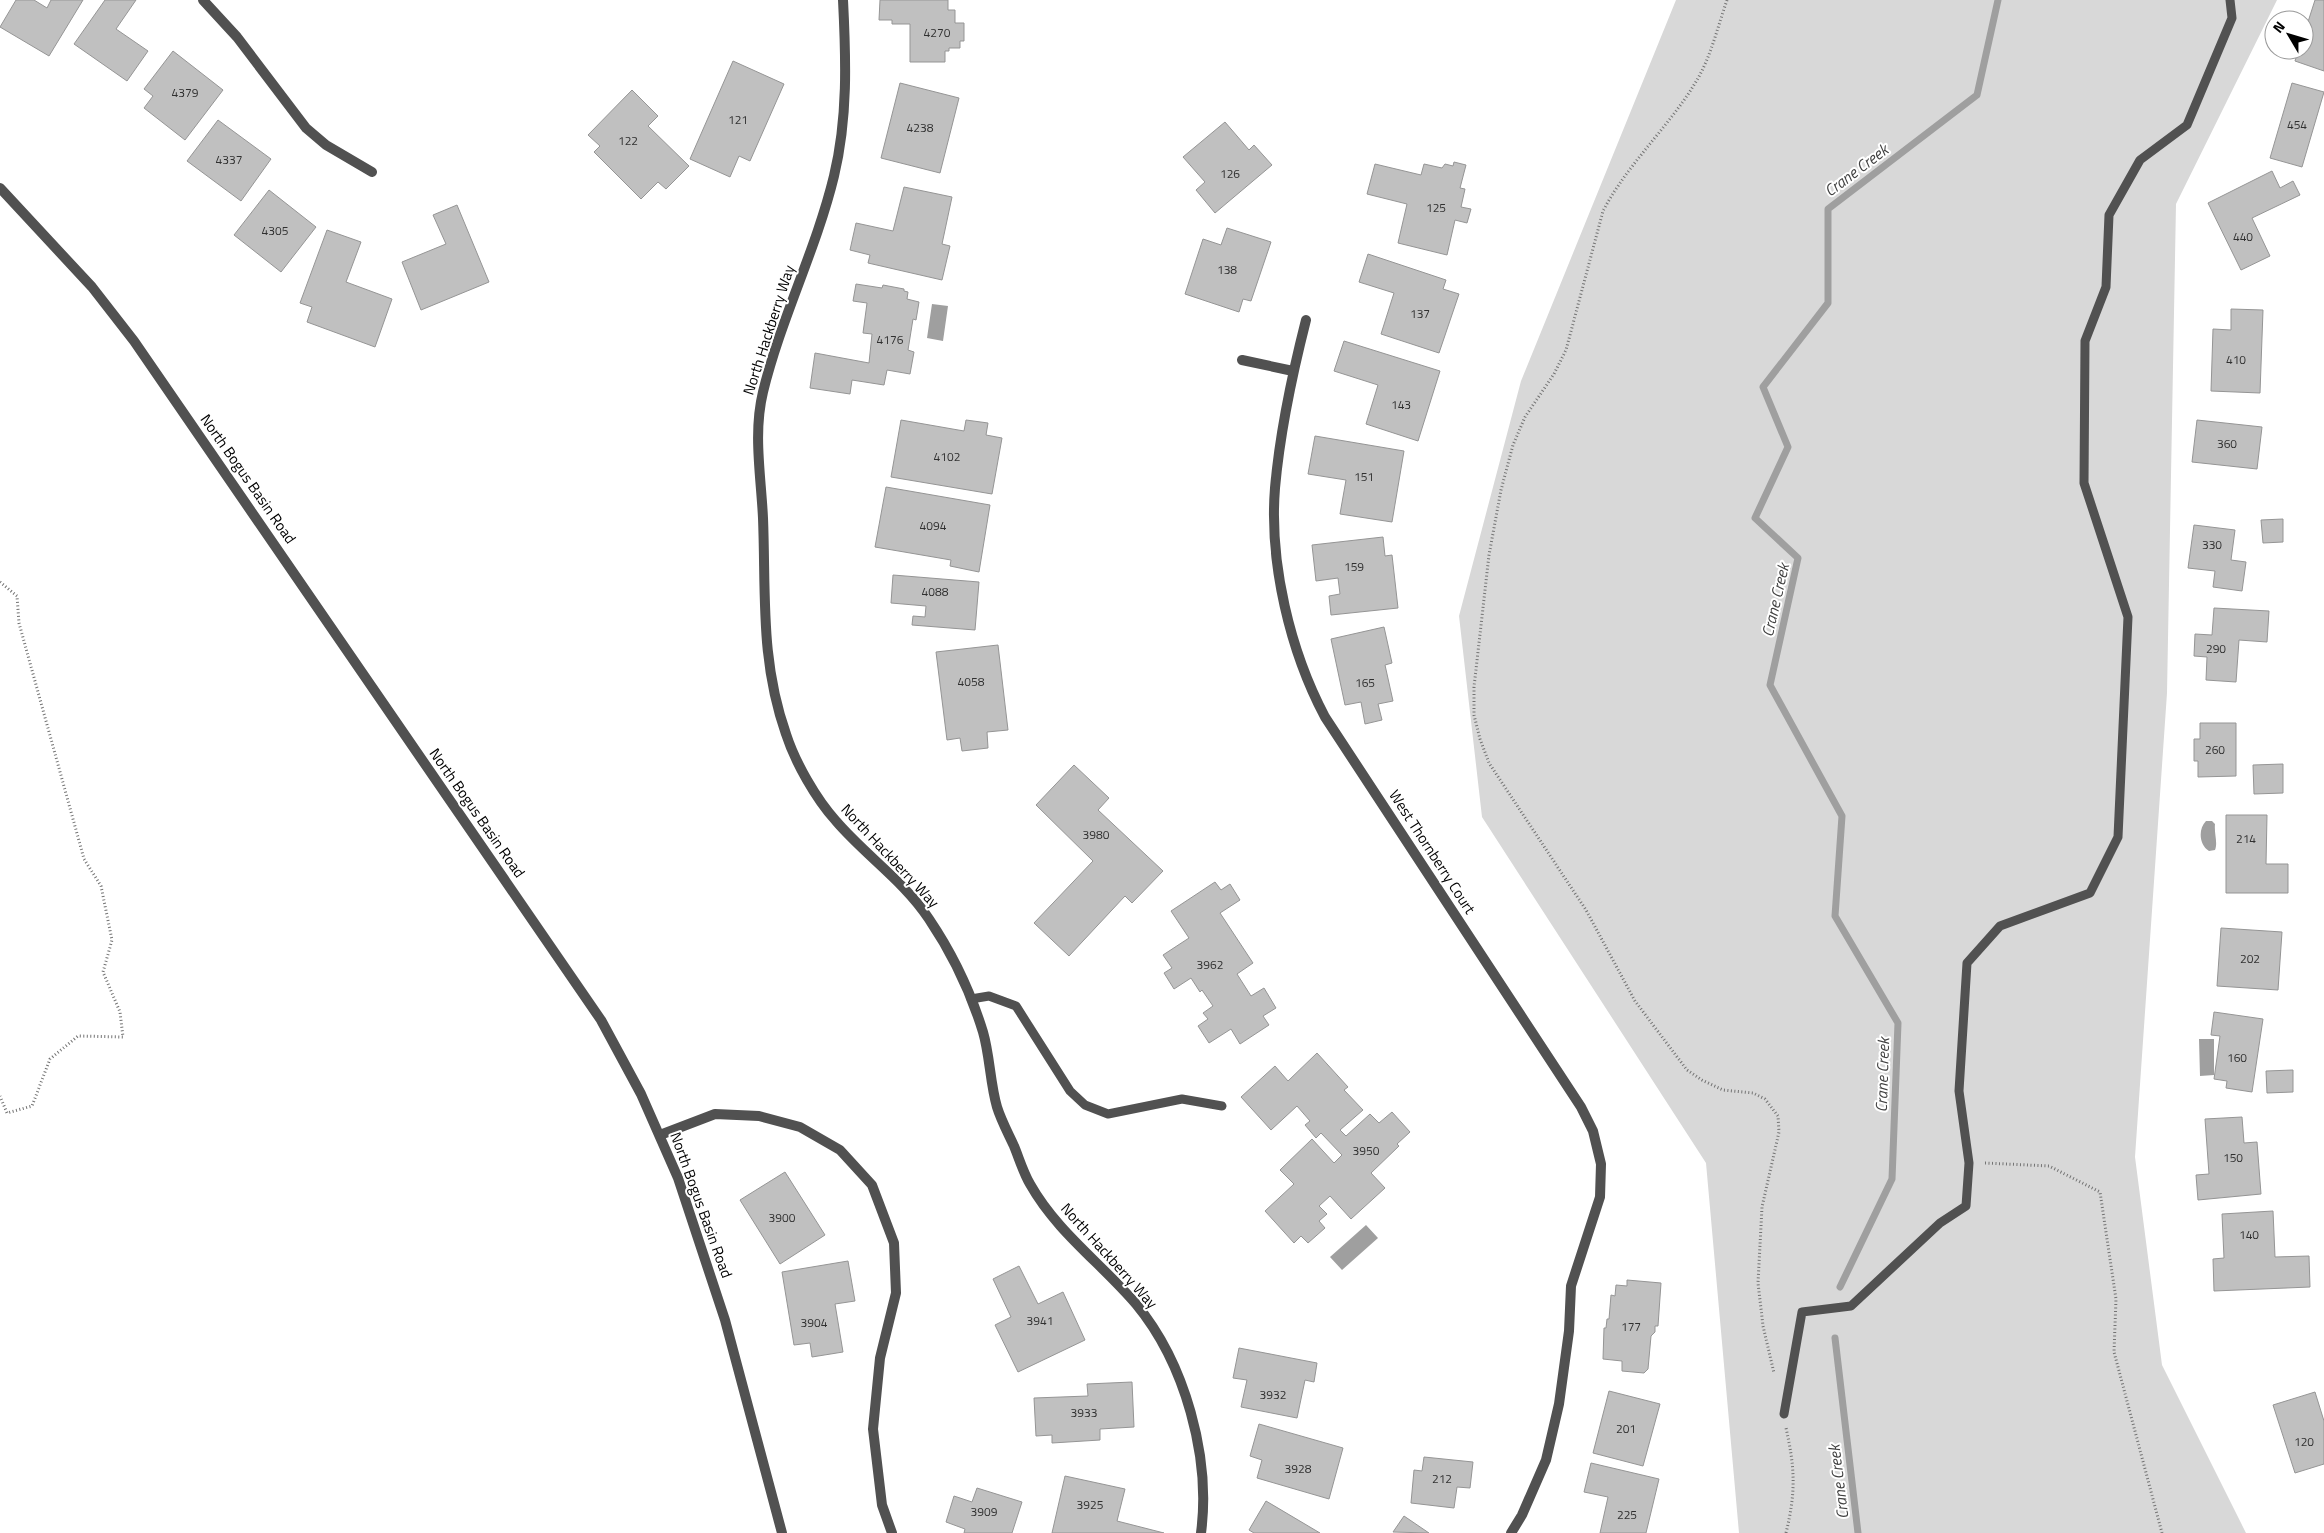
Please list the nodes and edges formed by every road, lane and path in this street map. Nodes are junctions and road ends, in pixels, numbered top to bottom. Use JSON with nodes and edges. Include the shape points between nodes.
{"nodes":[{"id":1,"x":203,"y":0,"type":"edge"},
{"id":2,"x":843,"y":0,"type":"edge"},
{"id":3,"x":1727,"y":0,"type":"edge"},
{"id":4,"x":2230,"y":0,"type":"edge"},
{"id":5,"x":372,"y":172,"type":"dead end"},
{"id":6,"x":0,"y":188,"type":"edge"},
{"id":7,"x":1306,"y":320,"type":"dead end"},
{"id":8,"x":1242,"y":360,"type":"dead end"},
{"id":9,"x":1293,"y":370,"type":"junction"},
{"id":10,"x":0,"y":582,"type":"edge"},
{"id":11,"x":971,"y":999,"type":"junction"},
{"id":12,"x":0,"y":1096,"type":"edge"},
{"id":13,"x":1222,"y":1106,"type":"dead end"},
{"id":14,"x":660,"y":1135,"type":"junction"},
{"id":15,"x":1969,"y":1163,"type":"junction"},
{"id":16,"x":1776,"y":1378,"type":"dead end"},
{"id":17,"x":1784,"y":1414,"type":"joint"},
{"id":18,"x":782,"y":1533,"type":"edge"},
{"id":19,"x":892,"y":1533,"type":"edge"},
{"id":20,"x":1201,"y":1533,"type":"edge"},
{"id":21,"x":1511,"y":1533,"type":"edge"},
{"id":22,"x":1786,"y":1533,"type":"edge"},
{"id":23,"x":2162,"y":1533,"type":"edge"}],
"edges":[{"from":1,"to":5,"type":"street","via":[[238,37],[306,128],[326,145]]},
{"from":2,"to":11,"type":"street","name":"North Hackberry Way","via":[[844,112],[834,176],[761,396],[757,459],[765,559],[764,626],[770,682],[787,738],[813,790],[835,821],[926,915]]},
{"from":3,"to":16,"type":"path","via":[[1698,78],[1612,193],[1603,211],[1566,350],[1525,417],[1513,445],[1488,555],[1474,715],[1489,762],[1586,910],[1634,1001],[1662,1038],[1687,1070],[1723,1090],[1753,1093],[1765,1099],[1778,1116],[1779,1132],[1762,1207],[1758,1283]]},
{"from":4,"to":15,"type":"lane","via":[[2232,18],[2187,125],[2140,160],[2109,215],[2106,287],[2085,341],[2084,483],[2128,617],[2118,837],[2090,893],[2000,926],[1967,964],[1959,1091]]},
{"from":6,"to":14,"type":"street","name":"North Bogus Basin Road","via":[[92,287],[134,341],[601,1020]]},
{"from":7,"to":9,"type":"street","name":"West Thornberry Court"},
{"from":8,"to":9,"type":"street"},
{"from":9,"to":21,"type":"street","name":"West Thornberry Court","via":[[1275,490],[1276,537],[1284,602],[1301,665],[1325,716],[1581,1108],[1593,1131],[1601,1164],[1600,1197],[1571,1286],[1569,1331],[1559,1404],[1546,1460]]},
{"from":10,"to":12,"type":"path","via":[[17,596],[19,623],[84,859],[101,886],[112,940],[103,972],[120,1012],[123,1037],[78,1036],[50,1059],[32,1106],[7,1113]]},
{"from":11,"to":13,"type":"lane","via":[[989,996],[1016,1006],[1070,1091],[1085,1105],[1108,1114],[1182,1099]]},
{"from":11,"to":20,"type":"street","name":"North Hackberry Way","via":[[984,1035],[997,1107],[1030,1184],[1061,1228],[1137,1305],[1163,1346],[1188,1400],[1201,1468]]},
{"from":14,"to":18,"type":"street","name":"North Bogus Basin Road","via":[[678,1178],[726,1320]]},
{"from":14,"to":19,"type":"street","via":[[715,1114],[759,1116],[800,1127],[840,1150],[872,1185],[894,1243],[896,1293],[880,1358],[873,1429],[882,1505]]},
{"from":15,"to":17,"type":"lane","via":[[1966,1206],[1940,1224],[1851,1306],[1802,1312]]},
{"from":15,"to":23,"type":"path","via":[[2049,1166],[2100,1192],[2116,1299],[2114,1352]]},
{"from":17,"to":22,"type":"path","via":[[1795,1486]]}]}
